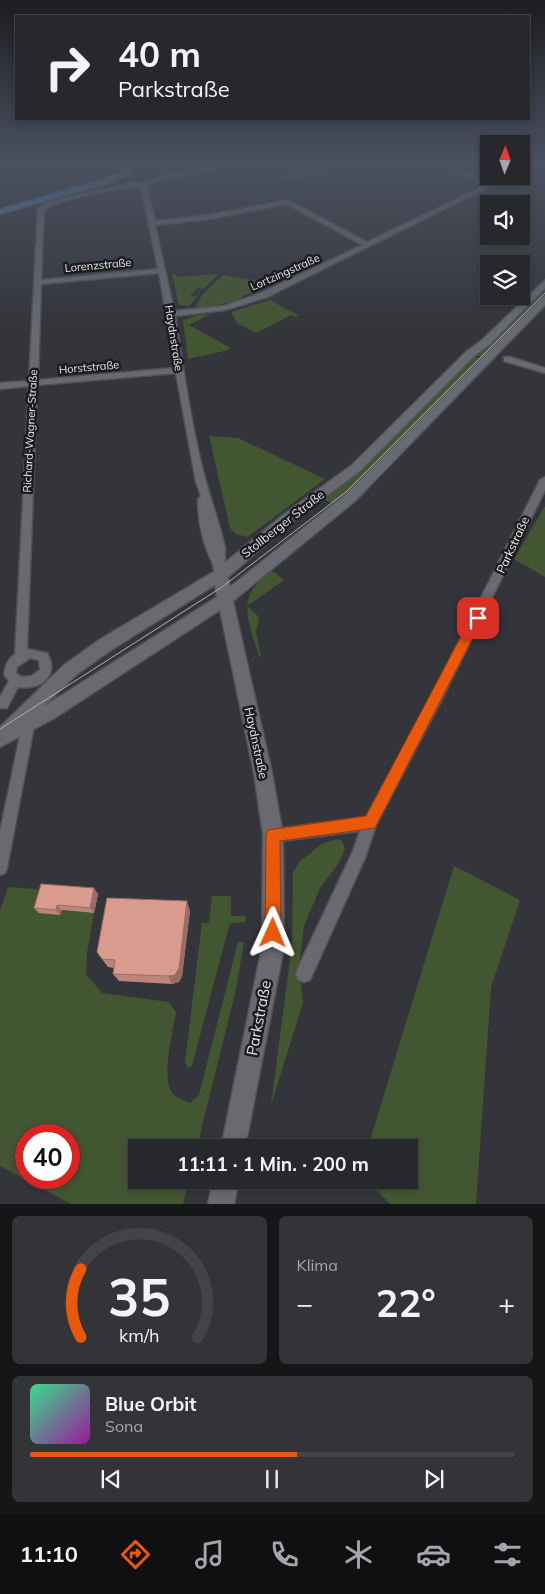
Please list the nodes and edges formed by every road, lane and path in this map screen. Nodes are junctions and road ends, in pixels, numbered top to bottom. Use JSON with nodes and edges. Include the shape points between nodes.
{"nodes":[{"id":1,"x":41,"y":216,"type":"edge"},
{"id":2,"x":151,"y":216,"type":"edge"},
{"id":3,"x":214,"y":216,"type":"edge"},
{"id":4,"x":314,"y":216,"type":"edge"},
{"id":5,"x":427,"y":216,"type":"edge"},
{"id":6,"x":153,"y":223,"type":"junction"},
{"id":7,"x":368,"y":245,"type":"junction"},
{"id":8,"x":162,"y":270,"type":"junction"},
{"id":9,"x":37,"y":282,"type":"junction"},
{"id":10,"x":545,"y":283,"type":"edge"},
{"id":11,"x":545,"y":299,"type":"edge"},
{"id":12,"x":171,"y":314,"type":"junction"},
{"id":13,"x":507,"y":359,"type":"dead end"},
{"id":14,"x":180,"y":370,"type":"junction"},
{"id":15,"x":545,"y":371,"type":"edge"},
{"id":16,"x":33,"y":383,"type":"junction"},
{"id":17,"x":0,"y":386,"type":"edge"},
{"id":18,"x":545,"y":480,"type":"edge"},
{"id":19,"x":219,"y":569,"type":"junction"},
{"id":20,"x":224,"y":600,"type":"junction"},
{"id":21,"x":21,"y":656,"type":"junction"},
{"id":22,"x":15,"y":681,"type":"junction"},
{"id":23,"x":3,"y":704,"type":"dead end"},
{"id":24,"x":28,"y":726,"type":"junction"},
{"id":25,"x":0,"y":739,"type":"edge"},
{"id":26,"x":370,"y":823,"type":"junction"},
{"id":27,"x":273,"y":835,"type":"junction"},
{"id":28,"x":0,"y":868,"type":"edge"},
{"id":29,"x":304,"y":974,"type":"dead end"},
{"id":30,"x":235,"y":1139,"type":"edge"},
{"id":31,"x":224,"y":1189,"type":"edge"},
{"id":32,"x":221,"y":1204,"type":"edge"}],
"edges":[{"from":1,"to":9,"type":"street","name":"Richard-Wagner-Straße"},
{"from":2,"to":6,"type":"street","name":"Haydnstraße"},
{"from":3,"to":6,"type":"street"},
{"from":4,"to":7,"type":"street"},
{"from":5,"to":7,"type":"street","name":"Lortzingstraße"},
{"from":6,"to":8,"type":"street","name":"Haydnstraße"},
{"from":7,"to":12,"type":"street","name":"Lortzingstraße","via":[[289,284],[239,304]]},
{"from":8,"to":9,"type":"street","name":"Lorenzstraße"},
{"from":8,"to":12,"type":"street","name":"Haydnstraße"},
{"from":9,"to":16,"type":"street","name":"Richard-Wagner-Straße"},
{"from":10,"to":19,"type":"main road","name":"Stollberger Straße","via":[[356,468]]},
{"from":11,"to":20,"type":"main road","name":"Stollberger Straße","via":[[350,498]]},
{"from":12,"to":14,"type":"street","name":"Haydnstraße"},
{"from":13,"to":15,"type":"street"},
{"from":14,"to":16,"type":"street","name":"Horststraße"},
{"from":14,"to":19,"type":"street","name":"Haydnstraße","via":[[203,492],[208,550]]},
{"from":16,"to":17,"type":"street","name":"Horststraße"},
{"from":16,"to":21,"type":"street","name":"Richard-Wagner-Straße"},
{"from":18,"to":26,"type":"street","name":"Parkstraße","via":[[437,698]]},
{"from":19,"to":20,"type":"main road","name":"Haydnstraße"},
{"from":19,"to":25,"type":"main road","name":"Stollberger Straße","via":[[70,670]]},
{"from":20,"to":24,"type":"main road","name":"Stollberger Straße"},
{"from":20,"to":27,"type":"main road","name":"Haydnstraße"},
{"from":21,"to":22,"type":"street","name":"Richard-Wagner-Straße","via":[[11,666],[10,675]]},
{"from":21,"to":22,"type":"street","via":[[38,654],[46,660],[47,667],[36,681],[26,684]]},
{"from":22,"to":23,"type":"street","name":"Richard-Wagner-Straße"},
{"from":24,"to":25,"type":"main road","name":"Stollberger Straße"},
{"from":24,"to":28,"type":"street"},
{"from":26,"to":27,"type":"street"},
{"from":26,"to":29,"type":"street","name":"Parkstraße","via":[[360,853]]},
{"from":27,"to":30,"type":"main road","name":"Parkstraße","via":[[273,947]]},
{"from":31,"to":32,"type":"main road"}]}
